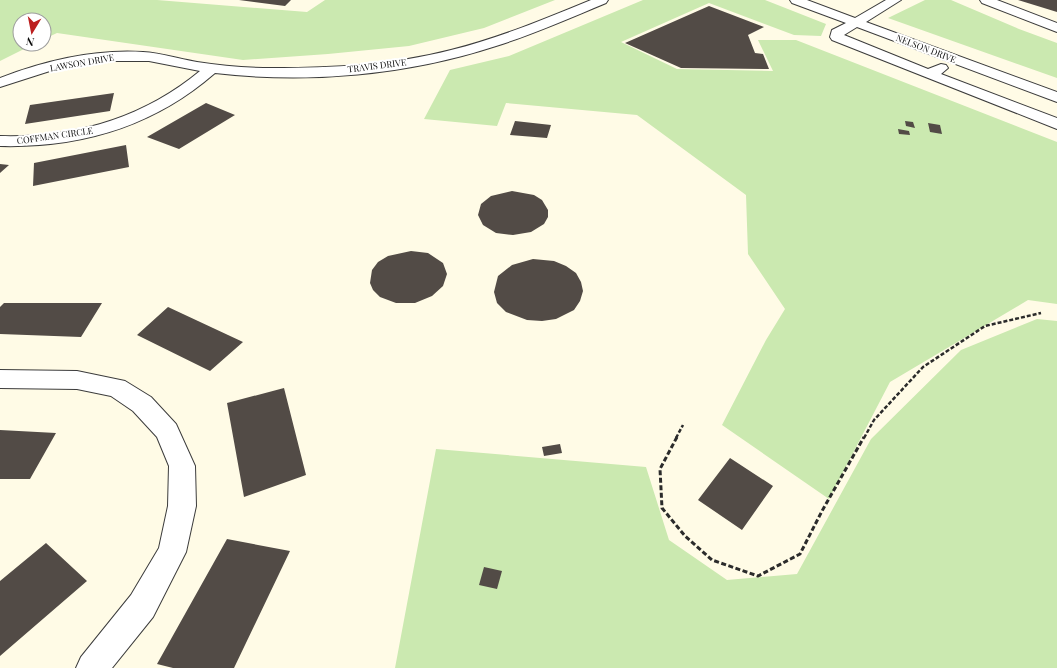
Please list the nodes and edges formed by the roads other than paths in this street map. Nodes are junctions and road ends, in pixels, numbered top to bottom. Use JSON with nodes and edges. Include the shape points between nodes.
{"nodes":[{"id":1,"x":602,"y":0,"type":"edge"},
{"id":2,"x":796,"y":0,"type":"edge"},
{"id":3,"x":986,"y":0,"type":"edge"},
{"id":4,"x":889,"y":1,"type":"edge"},
{"id":5,"x":854,"y":22,"type":"junction"},
{"id":6,"x":1057,"y":28,"type":"edge"},
{"id":7,"x":142,"y":56,"type":"joint"},
{"id":8,"x":954,"y":60,"type":"junction"},
{"id":9,"x":212,"y":68,"type":"junction"},
{"id":10,"x":929,"y":74,"type":"junction"},
{"id":11,"x":0,"y":83,"type":"edge"},
{"id":12,"x":1057,"y":97,"type":"edge"},
{"id":13,"x":1057,"y":124,"type":"edge"},
{"id":14,"x":0,"y":141,"type":"edge"},
{"id":15,"x":0,"y":379,"type":"edge"},
{"id":16,"x":92,"y":668,"type":"edge"}],
"edges":[{"from":1,"to":9,"type":"street","name":"TRAVIS DRIVE","via":[[496,42],[423,60],[364,68],[298,72]]},
{"from":2,"to":5,"type":"street","name":"NELSON DRIVE"},
{"from":3,"to":6,"type":"street"},
{"from":4,"to":5,"type":"street"},
{"from":5,"to":8,"type":"street","name":"NELSON DRIVE"},
{"from":5,"to":10,"type":"street","via":[[837,33],[837,37]]},
{"from":7,"to":9,"type":"street","name":"TRAVIS DRIVE"},
{"from":7,"to":11,"type":"street","name":"LAWSON DRIVE","via":[[62,64]]},
{"from":8,"to":10,"type":"street"},
{"from":8,"to":12,"type":"street","name":"NELSON DRIVE"},
{"from":9,"to":14,"type":"street","name":"COFFMAN CIRCLE","via":[[173,99],[128,120],[72,136],[32,141]]},
{"from":10,"to":13,"type":"street"},
{"from":15,"to":16,"type":"street","via":[[77,380],[117,388],[142,404],[167,432],[182,466],[182,506],[172,552],[142,606]]}]}
